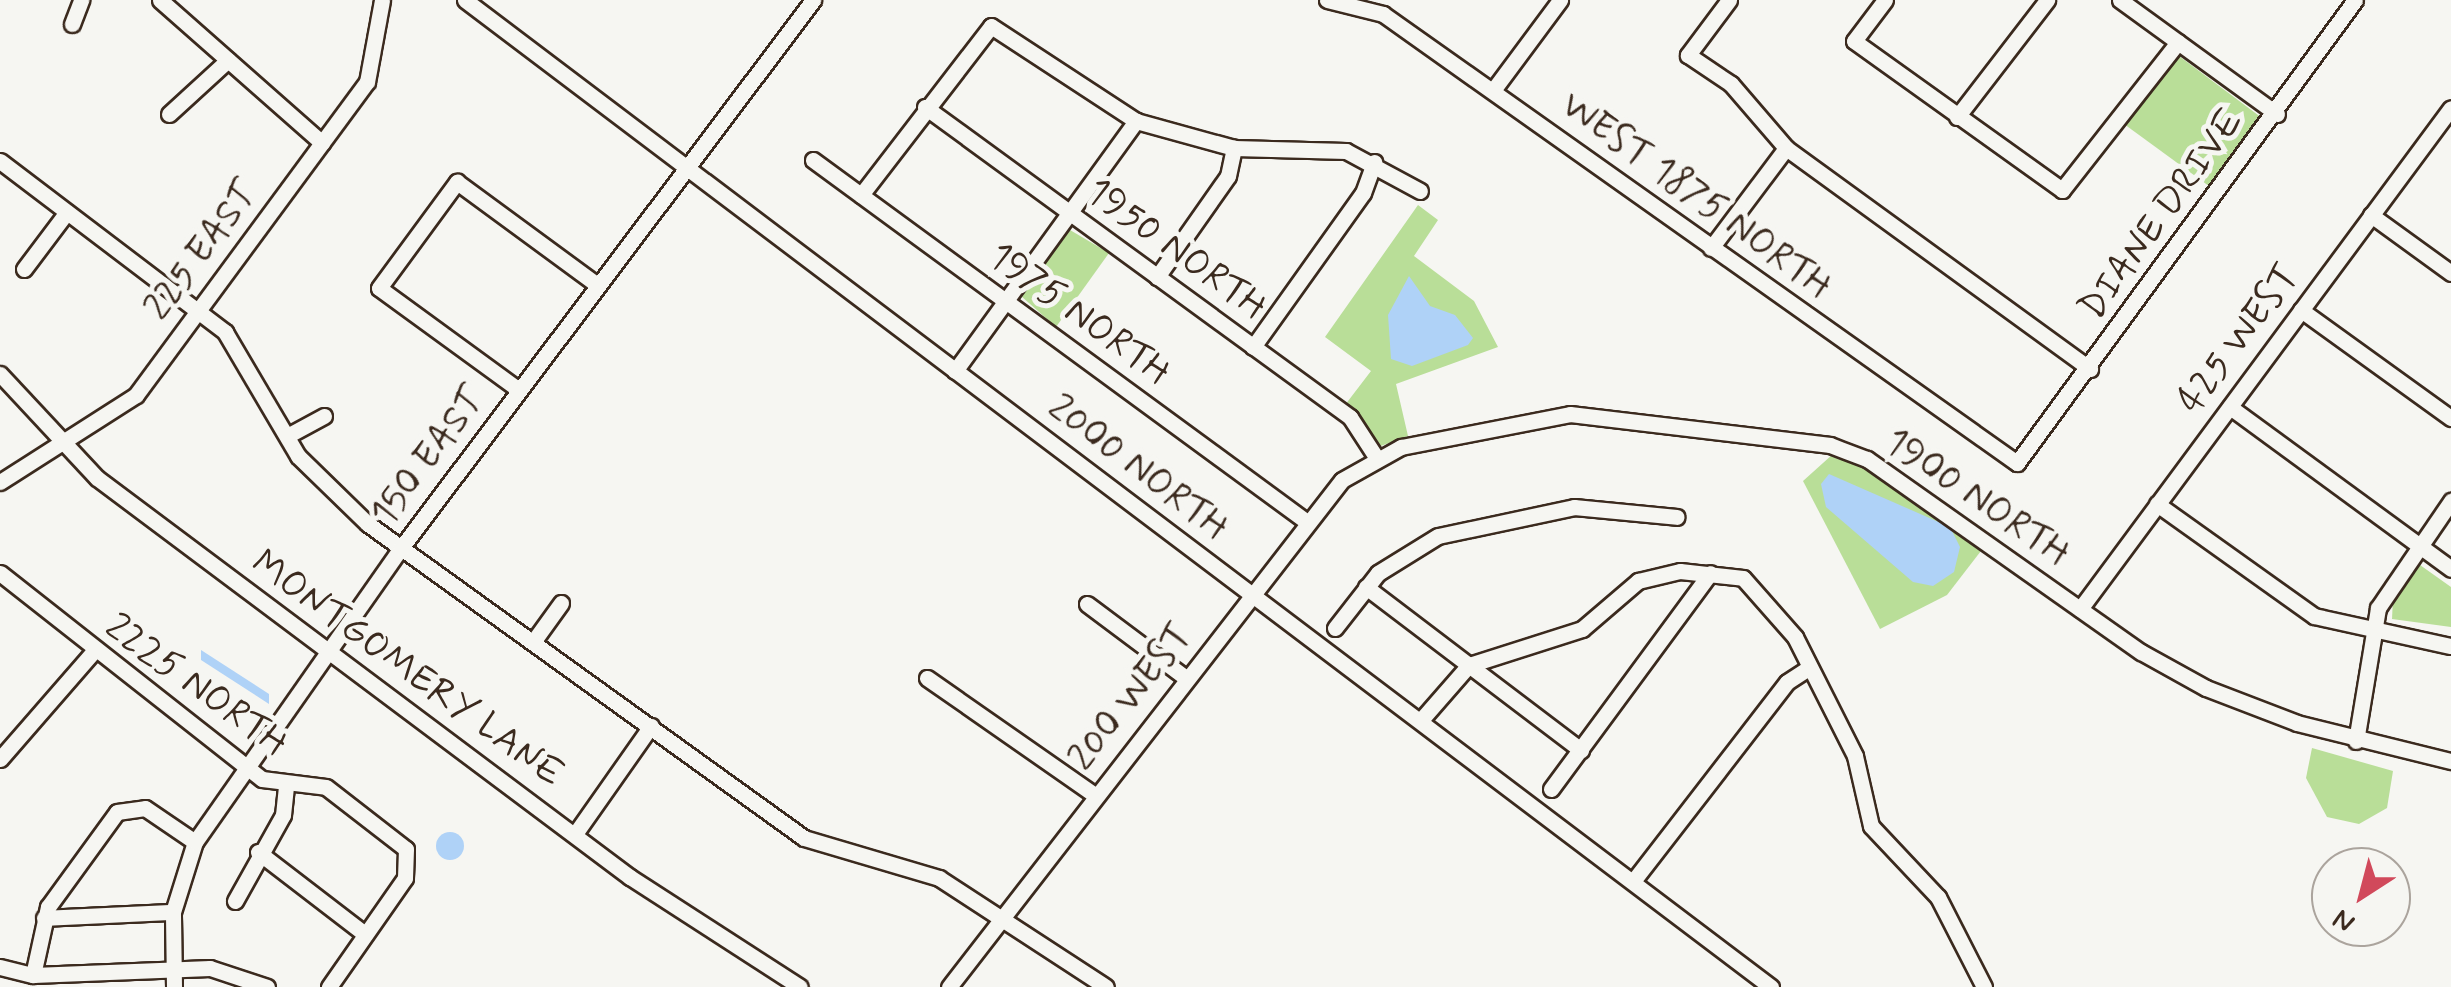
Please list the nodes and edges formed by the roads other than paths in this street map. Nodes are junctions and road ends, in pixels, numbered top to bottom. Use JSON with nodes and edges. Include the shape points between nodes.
{"nodes":[{"id":1,"x":81,"y":0,"type":"edge"},
{"id":2,"x":160,"y":0,"type":"edge"},
{"id":3,"x":382,"y":0,"type":"edge"},
{"id":4,"x":466,"y":0,"type":"edge"},
{"id":5,"x":812,"y":0,"type":"edge"},
{"id":6,"x":1327,"y":0,"type":"edge"},
{"id":7,"x":1560,"y":0,"type":"edge"},
{"id":8,"x":1728,"y":0,"type":"edge"},
{"id":9,"x":1885,"y":0,"type":"edge"},
{"id":10,"x":2046,"y":0,"type":"edge"},
{"id":11,"x":2120,"y":0,"type":"edge"},
{"id":12,"x":2355,"y":0,"type":"edge"},
{"id":13,"x":72,"y":24,"type":"dead end"},
{"id":14,"x":2178,"y":42,"type":"junction"},
{"id":15,"x":228,"y":60,"type":"junction"},
{"id":16,"x":1494,"y":89,"type":"junction"},
{"id":17,"x":925,"y":108,"type":"junction"},
{"id":18,"x":169,"y":114,"type":"dead end"},
{"id":19,"x":2277,"y":114,"type":"junction"},
{"id":20,"x":1957,"y":117,"type":"junction"},
{"id":21,"x":2448,"y":119,"type":"edge"},
{"id":22,"x":1136,"y":121,"type":"junction"},
{"id":23,"x":322,"y":143,"type":"junction"},
{"id":24,"x":1234,"y":148,"type":"junction"},
{"id":25,"x":1786,"y":148,"type":"junction"},
{"id":26,"x":813,"y":160,"type":"dead end"},
{"id":27,"x":0,"y":162,"type":"edge"},
{"id":28,"x":1374,"y":162,"type":"junction"},
{"id":29,"x":683,"y":166,"type":"junction"},
{"id":30,"x":1420,"y":191,"type":"dead end"},
{"id":31,"x":861,"y":195,"type":"junction"},
{"id":32,"x":67,"y":212,"type":"junction"},
{"id":33,"x":1070,"y":213,"type":"junction"},
{"id":34,"x":2372,"y":215,"type":"junction"},
{"id":35,"x":1711,"y":248,"type":"junction"},
{"id":36,"x":24,"y":269,"type":"dead end"},
{"id":37,"x":2451,"y":273,"type":"edge"},
{"id":38,"x":1157,"y":277,"type":"junction"},
{"id":39,"x":596,"y":284,"type":"junction"},
{"id":40,"x":1006,"y":302,"type":"junction"},
{"id":41,"x":197,"y":310,"type":"junction"},
{"id":42,"x":2301,"y":310,"type":"junction"},
{"id":43,"x":1253,"y":346,"type":"junction"},
{"id":44,"x":2090,"y":369,"type":"junction"},
{"id":45,"x":955,"y":371,"type":"junction"},
{"id":46,"x":0,"y":374,"type":"edge"},
{"id":47,"x":520,"y":390,"type":"junction"},
{"id":48,"x":2230,"y":406,"type":"junction"},
{"id":49,"x":324,"y":416,"type":"dead end"},
{"id":50,"x":2451,"y":418,"type":"edge"},
{"id":51,"x":287,"y":436,"type":"junction"},
{"id":52,"x":67,"y":440,"type":"junction"},
{"id":53,"x":1376,"y":457,"type":"junction"},
{"id":54,"x":2016,"y":464,"type":"joint"},
{"id":55,"x":0,"y":482,"type":"edge"},
{"id":56,"x":2451,"y":500,"type":"edge"},
{"id":57,"x":2158,"y":504,"type":"junction"},
{"id":58,"x":1678,"y":516,"type":"dead end"},
{"id":59,"x":1306,"y":522,"type":"junction"},
{"id":60,"x":2418,"y":546,"type":"junction"},
{"id":61,"x":401,"y":548,"type":"junction"},
{"id":62,"x":2451,"y":570,"type":"edge"},
{"id":63,"x":1710,"y":573,"type":"junction"},
{"id":64,"x":0,"y":574,"type":"edge"},
{"id":65,"x":1366,"y":587,"type":"junction"},
{"id":66,"x":1251,"y":594,"type":"junction"},
{"id":67,"x":561,"y":603,"type":"dead end"},
{"id":68,"x":1088,"y":604,"type":"dead end"},
{"id":69,"x":2080,"y":608,"type":"junction"},
{"id":70,"x":1335,"y":628,"type":"dead end"},
{"id":71,"x":2374,"y":633,"type":"junction"},
{"id":72,"x":532,"y":642,"type":"junction"},
{"id":73,"x":2451,"y":646,"type":"edge"},
{"id":74,"x":93,"y":652,"type":"junction"},
{"id":75,"x":328,"y":653,"type":"junction"},
{"id":76,"x":1469,"y":665,"type":"junction"},
{"id":77,"x":1810,"y":667,"type":"junction"},
{"id":78,"x":927,"y":678,"type":"dead end"},
{"id":79,"x":1186,"y":678,"type":"junction"},
{"id":80,"x":1421,"y":720,"type":"junction"},
{"id":81,"x":651,"y":726,"type":"junction"},
{"id":82,"x":2356,"y":741,"type":"junction"},
{"id":83,"x":1581,"y":750,"type":"junction"},
{"id":84,"x":0,"y":759,"type":"edge"},
{"id":85,"x":2451,"y":761,"type":"edge"},
{"id":86,"x":247,"y":767,"type":"junction"},
{"id":87,"x":286,"y":786,"type":"junction"},
{"id":88,"x":1551,"y":789,"type":"dead end"},
{"id":89,"x":1096,"y":796,"type":"junction"},
{"id":90,"x":575,"y":834,"type":"junction"},
{"id":91,"x":194,"y":842,"type":"junction"},
{"id":92,"x":258,"y":852,"type":"junction"},
{"id":93,"x":1634,"y":880,"type":"junction"},
{"id":94,"x":235,"y":901,"type":"dead end"},
{"id":95,"x":174,"y":912,"type":"junction"},
{"id":96,"x":1006,"y":916,"type":"junction"},
{"id":97,"x":44,"y":918,"type":"junction"},
{"id":98,"x":365,"y":934,"type":"junction"},
{"id":99,"x":0,"y":966,"type":"edge"},
{"id":100,"x":173,"y":967,"type":"junction"},
{"id":101,"x":32,"y":975,"type":"junction"},
{"id":102,"x":174,"y":987,"type":"edge"},
{"id":103,"x":267,"y":987,"type":"edge"},
{"id":104,"x":328,"y":987,"type":"edge"},
{"id":105,"x":800,"y":987,"type":"edge"},
{"id":106,"x":949,"y":987,"type":"edge"},
{"id":107,"x":1106,"y":987,"type":"edge"},
{"id":108,"x":1771,"y":987,"type":"edge"},
{"id":109,"x":1984,"y":987,"type":"edge"}],
"edges":[{"from":1,"to":13,"type":"street"},
{"from":2,"to":15,"type":"street"},
{"from":3,"to":23,"type":"street","name":"225 EAST","via":[[367,82]]},
{"from":4,"to":29,"type":"street","name":"2000 NORTH"},
{"from":5,"to":29,"type":"street","name":"150 EAST"},
{"from":6,"to":16,"type":"street","name":"WEST 1875 NORTH","via":[[1383,14]]},
{"from":7,"to":16,"type":"street"},
{"from":8,"to":25,"type":"street","via":[[1688,55],[1731,84]]},
{"from":9,"to":20,"type":"street","via":[[1854,40]]},
{"from":10,"to":20,"type":"street"},
{"from":11,"to":14,"type":"street"},
{"from":12,"to":19,"type":"street","name":"DIANE DRIVE"},
{"from":14,"to":19,"type":"street"},
{"from":14,"to":20,"type":"street","via":[[2062,190]]},
{"from":15,"to":18,"type":"street"},
{"from":15,"to":23,"type":"street"},
{"from":16,"to":35,"type":"street","name":"WEST 1875 NORTH"},
{"from":17,"to":22,"type":"street","via":[[992,26]]},
{"from":17,"to":31,"type":"street"},
{"from":17,"to":33,"type":"street","name":"1950 NORTH"},
{"from":19,"to":44,"type":"street","name":"DIANE DRIVE"},
{"from":21,"to":34,"type":"street","name":"425 WEST"},
{"from":22,"to":24,"type":"street"},
{"from":22,"to":33,"type":"street"},
{"from":23,"to":41,"type":"street","name":"225 EAST"},
{"from":24,"to":28,"type":"street","via":[[1346,151]]},
{"from":24,"to":38,"type":"street","via":[[1228,176]]},
{"from":25,"to":35,"type":"street"},
{"from":25,"to":44,"type":"street"},
{"from":26,"to":31,"type":"street","name":"1975 NORTH"},
{"from":27,"to":32,"type":"street"},
{"from":28,"to":30,"type":"street"},
{"from":28,"to":43,"type":"street","via":[[1363,192]]},
{"from":29,"to":39,"type":"street","name":"150 EAST"},
{"from":29,"to":45,"type":"street","name":"2000 NORTH"},
{"from":31,"to":40,"type":"street","name":"1975 NORTH"},
{"from":32,"to":36,"type":"street"},
{"from":32,"to":41,"type":"street"},
{"from":33,"to":38,"type":"street","name":"1950 NORTH"},
{"from":33,"to":40,"type":"street"},
{"from":34,"to":37,"type":"street"},
{"from":34,"to":42,"type":"street","name":"425 WEST"},
{"from":35,"to":54,"type":"street","name":"WEST 1875 NORTH"},
{"from":38,"to":43,"type":"street","name":"1950 NORTH"},
{"from":39,"to":47,"type":"street","name":"150 EAST"},
{"from":39,"to":47,"type":"street","via":[[457,182],[378,288]]},
{"from":40,"to":45,"type":"street"},
{"from":40,"to":59,"type":"street","name":"1975 NORTH"},
{"from":41,"to":51,"type":"street","via":[[247,355]]},
{"from":41,"to":52,"type":"street","name":"225 EAST","via":[[127,405]]},
{"from":42,"to":48,"type":"street","name":"425 WEST"},
{"from":42,"to":50,"type":"street"},
{"from":43,"to":53,"type":"street","name":"1950 NORTH","via":[[1350,418]]},
{"from":44,"to":54,"type":"street","name":"DIANE DRIVE"},
{"from":45,"to":66,"type":"street","name":"2000 NORTH"},
{"from":46,"to":52,"type":"street","name":"MONTGOMERY LANE"},
{"from":47,"to":61,"type":"street","name":"150 EAST"},
{"from":48,"to":57,"type":"street","name":"425 WEST"},
{"from":48,"to":60,"type":"street"},
{"from":49,"to":51,"type":"street"},
{"from":51,"to":61,"type":"street","via":[[314,476]]},
{"from":52,"to":55,"type":"street","name":"225 EAST"},
{"from":52,"to":75,"type":"street","name":"MONTGOMERY LANE","via":[[97,478]]},
{"from":53,"to":59,"type":"street","name":"200 WEST"},
{"from":53,"to":69,"type":"street","name":"1900 NORTH","via":[[1570,414],[1830,444],[1901,480]]},
{"from":56,"to":60,"type":"street"},
{"from":57,"to":69,"type":"street","name":"425 WEST"},
{"from":57,"to":71,"type":"street","via":[[2314,616]]},
{"from":58,"to":65,"type":"street","via":[[1574,507],[1473,525],[1404,551]]},
{"from":59,"to":66,"type":"street","name":"200 WEST"},
{"from":60,"to":62,"type":"street"},
{"from":60,"to":71,"type":"street","via":[[2384,596]]},
{"from":61,"to":72,"type":"street"},
{"from":61,"to":75,"type":"street","name":"150 EAST"},
{"from":63,"to":76,"type":"street","via":[[1662,574],[1622,592],[1582,628]]},
{"from":63,"to":77,"type":"street","via":[[1758,589]]},
{"from":63,"to":83,"type":"street"},
{"from":64,"to":74,"type":"street","name":"2225 NORTH"},
{"from":65,"to":70,"type":"street"},
{"from":65,"to":76,"type":"street"},
{"from":66,"to":79,"type":"street","name":"200 WEST"},
{"from":66,"to":80,"type":"street","name":"2000 NORTH"},
{"from":67,"to":72,"type":"street"},
{"from":68,"to":79,"type":"street"},
{"from":69,"to":82,"type":"street","name":"1900 NORTH","via":[[2206,688]]},
{"from":71,"to":73,"type":"street"},
{"from":71,"to":82,"type":"street"},
{"from":72,"to":81,"type":"street"},
{"from":74,"to":84,"type":"street"},
{"from":74,"to":86,"type":"street","name":"2225 NORTH"},
{"from":75,"to":86,"type":"street","name":"150 EAST"},
{"from":75,"to":90,"type":"street","name":"MONTGOMERY LANE"},
{"from":76,"to":80,"type":"street"},
{"from":76,"to":83,"type":"street"},
{"from":77,"to":93,"type":"street","via":[[1787,682]]},
{"from":77,"to":109,"type":"street","via":[[1855,756],[1871,826],[1938,897]]},
{"from":78,"to":89,"type":"street"},
{"from":79,"to":89,"type":"street","name":"200 WEST"},
{"from":80,"to":93,"type":"street","name":"2000 NORTH"},
{"from":81,"to":90,"type":"street"},
{"from":81,"to":96,"type":"street","via":[[804,838],[940,878]]},
{"from":82,"to":85,"type":"street","name":"1900 NORTH"},
{"from":83,"to":88,"type":"street"},
{"from":86,"to":87,"type":"street","name":"2225 NORTH"},
{"from":86,"to":91,"type":"street","name":"150 EAST"},
{"from":87,"to":92,"type":"street","via":[[283,815]]},
{"from":87,"to":98,"type":"street","name":"2225 NORTH","via":[[326,787],[409,859]]},
{"from":89,"to":96,"type":"street","name":"200 WEST"},
{"from":90,"to":105,"type":"street","name":"MONTGOMERY LANE"},
{"from":91,"to":95,"type":"street","name":"150 EAST"},
{"from":91,"to":97,"type":"street","via":[[130,805]]},
{"from":92,"to":94,"type":"street"},
{"from":92,"to":98,"type":"street"},
{"from":93,"to":108,"type":"street","name":"2000 NORTH"},
{"from":95,"to":97,"type":"street"},
{"from":95,"to":100,"type":"street","name":"150 EAST"},
{"from":96,"to":106,"type":"street","name":"200 WEST"},
{"from":96,"to":107,"type":"street"},
{"from":97,"to":101,"type":"street"},
{"from":98,"to":104,"type":"street"},
{"from":99,"to":101,"type":"street"},
{"from":100,"to":101,"type":"street"},
{"from":100,"to":102,"type":"street","name":"150 EAST"},
{"from":100,"to":103,"type":"street","via":[[233,972]]}]}
